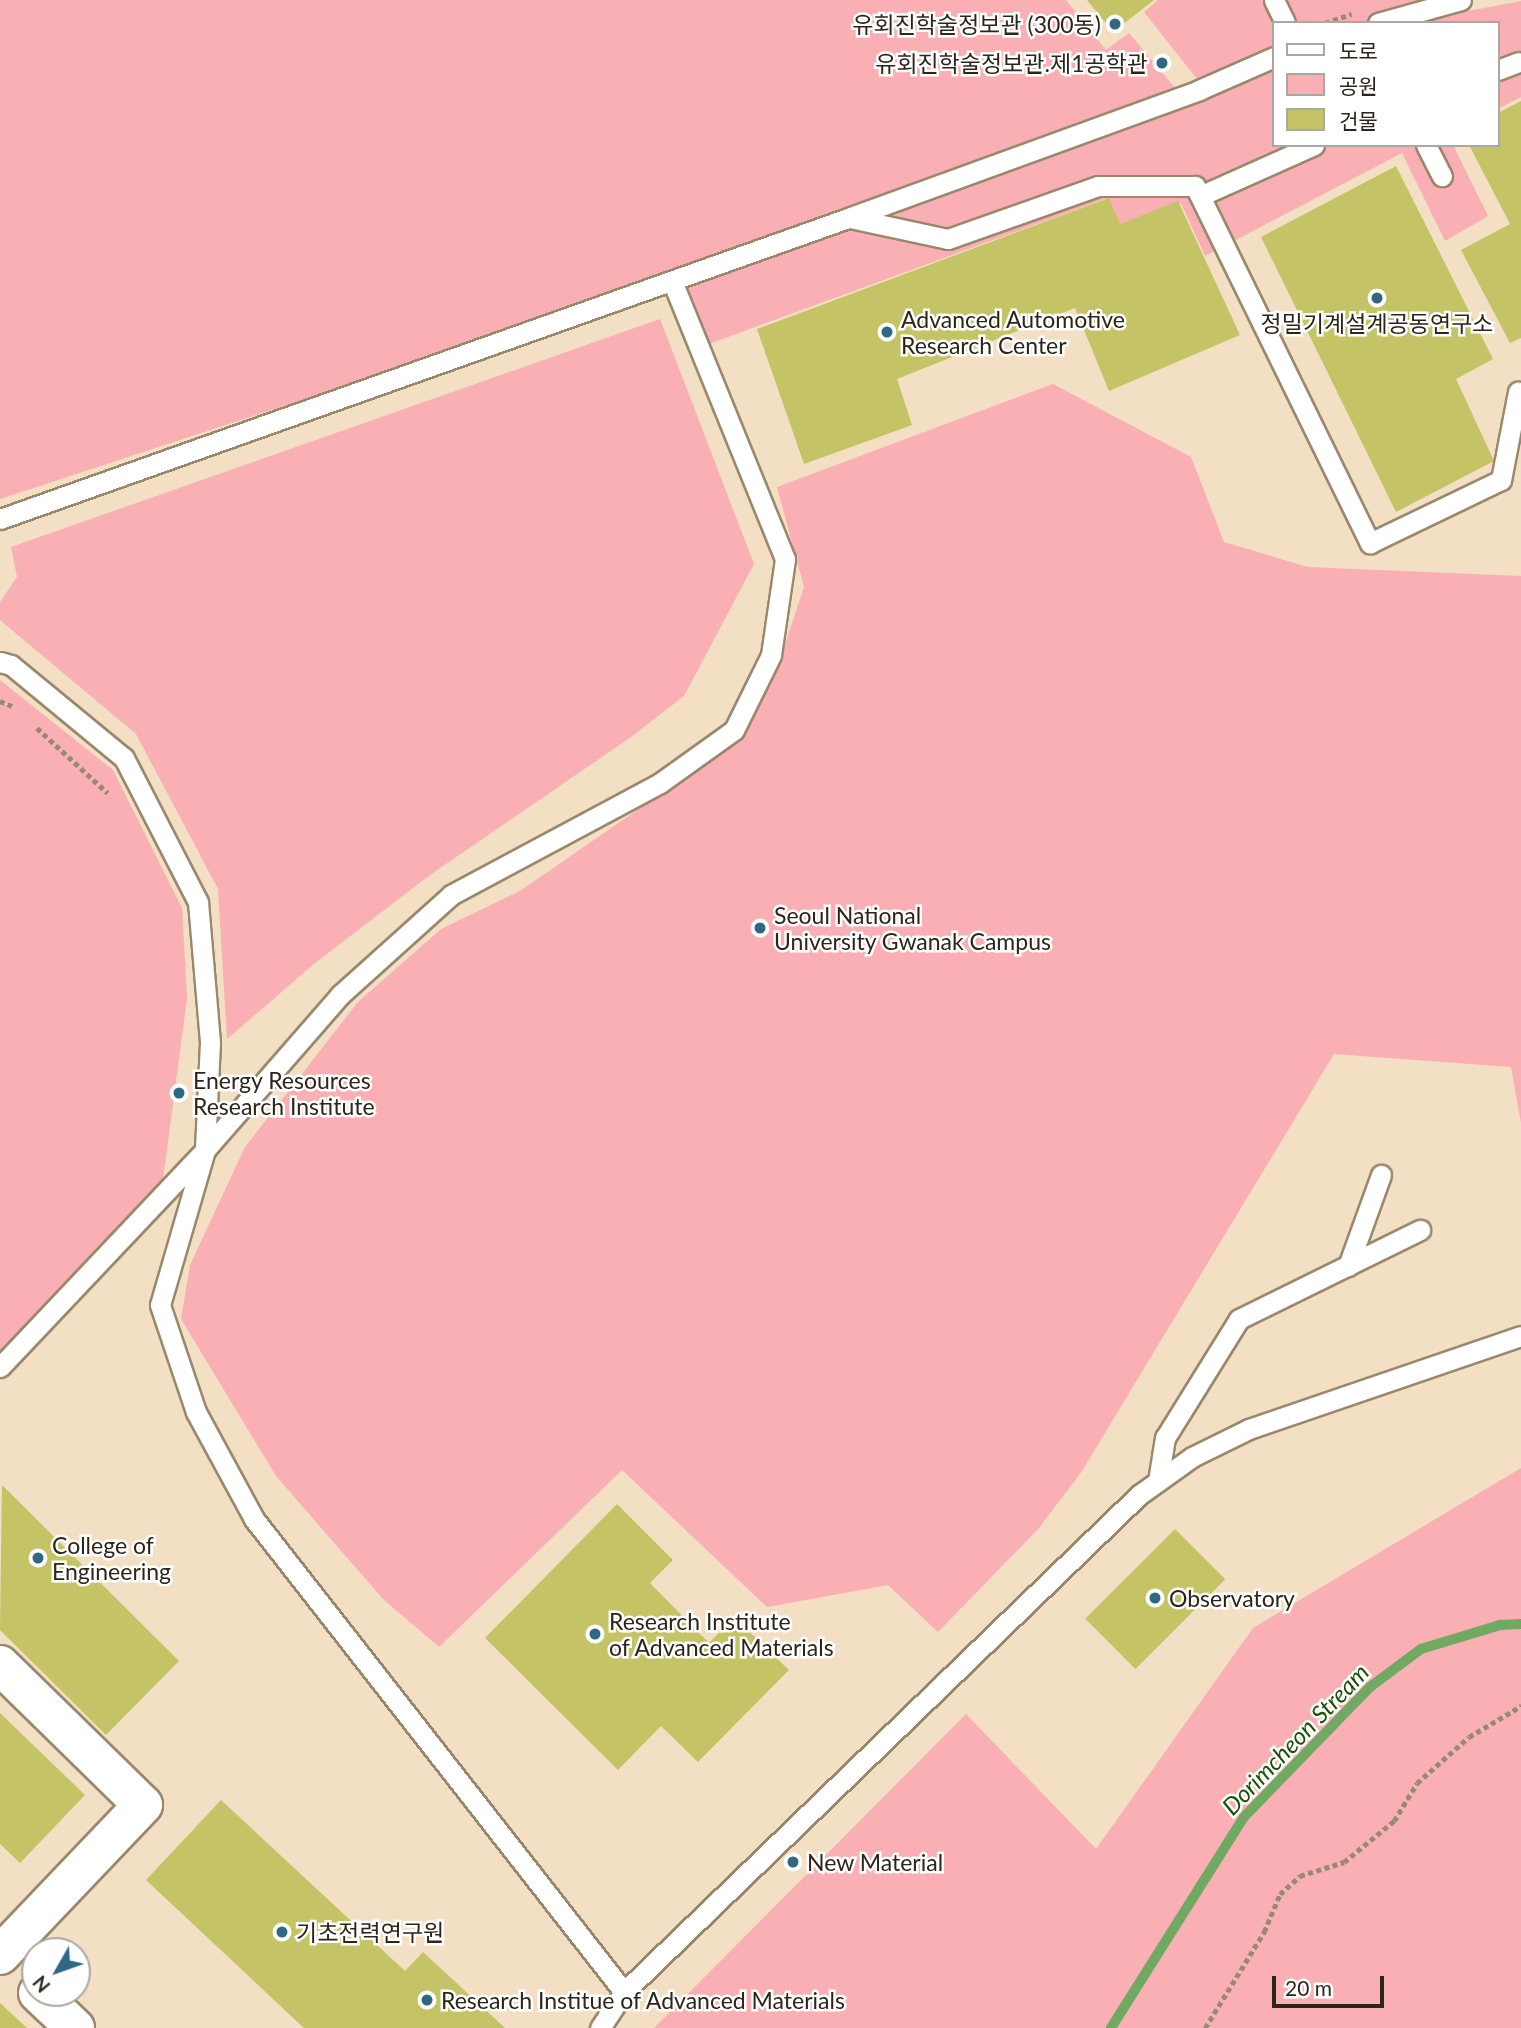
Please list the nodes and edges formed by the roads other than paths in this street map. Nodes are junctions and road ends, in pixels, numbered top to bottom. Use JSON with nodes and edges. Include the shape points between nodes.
{"nodes":[{"id":1,"x":1274,"y":0,"type":"edge"},
{"id":2,"x":1461,"y":0,"type":"edge"},
{"id":3,"x":1284,"y":21,"type":"edge"},
{"id":4,"x":1385,"y":21,"type":"edge"},
{"id":5,"x":1272,"y":58,"type":"edge"},
{"id":6,"x":1519,"y":62,"type":"dead end"},
{"id":7,"x":1500,"y":69,"type":"edge"},
{"id":8,"x":1310,"y":147,"type":"edge"},
{"id":9,"x":1427,"y":147,"type":"edge"},
{"id":10,"x":1442,"y":176,"type":"dead end"},
{"id":11,"x":1200,"y":196,"type":"junction"},
{"id":12,"x":848,"y":218,"type":"junction"},
{"id":13,"x":672,"y":281,"type":"junction"},
{"id":14,"x":1518,"y":392,"type":"dead end"},
{"id":15,"x":0,"y":519,"type":"edge"},
{"id":16,"x":0,"y":662,"type":"edge"},
{"id":17,"x":205,"y":1150,"type":"junction"},
{"id":18,"x":1381,"y":1175,"type":"dead end"},
{"id":19,"x":1420,"y":1230,"type":"dead end"},
{"id":20,"x":1348,"y":1266,"type":"junction"},
{"id":21,"x":1521,"y":1336,"type":"edge"},
{"id":22,"x":0,"y":1367,"type":"edge"},
{"id":23,"x":1158,"y":1481,"type":"junction"},
{"id":24,"x":0,"y":1665,"type":"edge"},
{"id":25,"x":0,"y":1956,"type":"edge"},
{"id":26,"x":21,"y":1976,"type":"edge"},
{"id":27,"x":624,"y":1992,"type":"junction"},
{"id":28,"x":53,"y":2007,"type":"edge"},
{"id":29,"x":75,"y":2028,"type":"edge"},
{"id":30,"x":600,"y":2028,"type":"edge"}],
"edges":[{"from":1,"to":3,"type":"lane"},
{"from":2,"to":4,"type":"lane"},
{"from":5,"to":12,"type":"lane","via":[[1199,90]]},
{"from":6,"to":7,"type":"lane"},
{"from":8,"to":11,"type":"lane"},
{"from":9,"to":10,"type":"lane"},
{"from":11,"to":12,"type":"lane","via":[[1195,186],[1098,186],[947,239]]},
{"from":11,"to":14,"type":"lane","via":[[1370,544],[1501,480]]},
{"from":12,"to":13,"type":"lane"},
{"from":13,"to":15,"type":"lane"},
{"from":13,"to":17,"type":"lane","via":[[785,559],[771,655],[734,730],[660,783],[451,894],[340,995]]},
{"from":16,"to":17,"type":"lane","via":[[12,665],[124,758],[198,902],[210,1042]]},
{"from":17,"to":22,"type":"lane"},
{"from":17,"to":27,"type":"lane","via":[[160,1306],[196,1412],[254,1519]]},
{"from":18,"to":20,"type":"lane"},
{"from":19,"to":20,"type":"lane"},
{"from":20,"to":23,"type":"lane","via":[[1239,1320],[1165,1438]]},
{"from":21,"to":23,"type":"lane","via":[[1249,1429],[1192,1457]]},
{"from":23,"to":27,"type":"lane"},
{"from":24,"to":25,"type":"street","via":[[143,1805]]},
{"from":25,"to":26,"type":"street"},
{"from":27,"to":30,"type":"lane"},
{"from":28,"to":29,"type":"street"}]}
